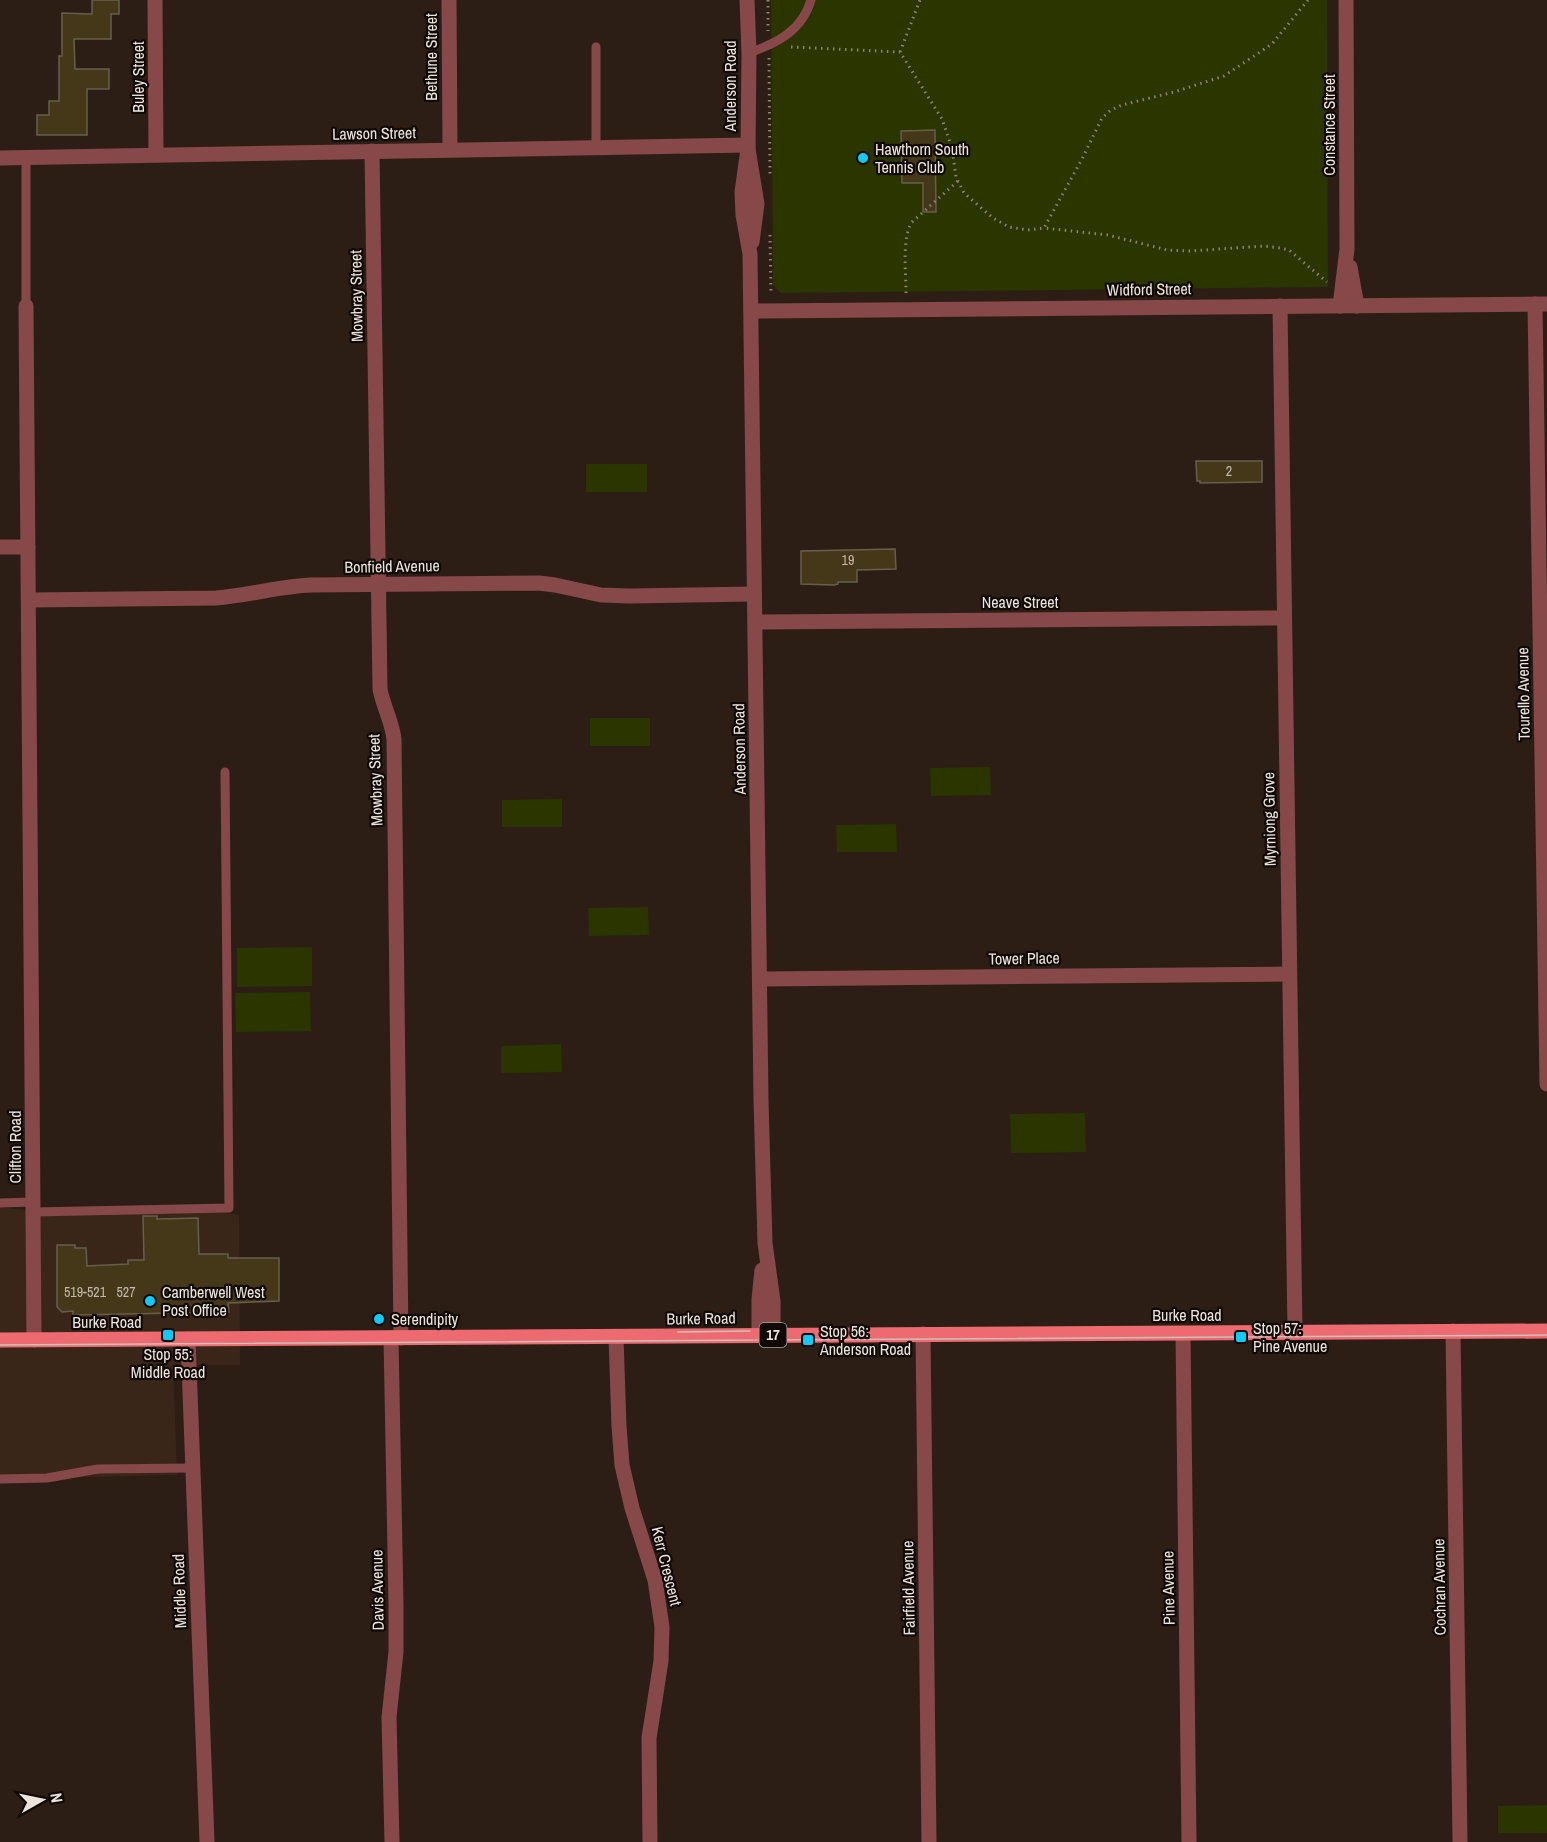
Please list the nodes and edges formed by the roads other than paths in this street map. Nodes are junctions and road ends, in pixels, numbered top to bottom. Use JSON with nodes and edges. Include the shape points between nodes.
{"nodes":[{"id":1,"x":155,"y":0,"type":"edge"},
{"id":2,"x":448,"y":0,"type":"edge"},
{"id":3,"x":747,"y":0,"type":"edge"},
{"id":4,"x":753,"y":0,"type":"edge"},
{"id":5,"x":811,"y":0,"type":"edge"},
{"id":6,"x":1346,"y":0,"type":"edge"},
{"id":7,"x":748,"y":23,"type":"junction"},
{"id":8,"x":596,"y":47,"type":"dead end"},
{"id":9,"x":749,"y":53,"type":"junction"},
{"id":10,"x":596,"y":147,"type":"junction"},
{"id":11,"x":748,"y":147,"type":"junction"},
{"id":12,"x":450,"y":149,"type":"junction"},
{"id":13,"x":372,"y":151,"type":"junction"},
{"id":14,"x":156,"y":154,"type":"junction"},
{"id":15,"x":26,"y":157,"type":"junction"},
{"id":16,"x":0,"y":158,"type":"edge"},
{"id":17,"x":1347,"y":249,"type":"junction"},
{"id":18,"x":1541,"y":304,"type":"edge"},
{"id":19,"x":26,"y":306,"type":"joint"},
{"id":20,"x":1280,"y":306,"type":"junction"},
{"id":21,"x":1340,"y":306,"type":"junction"},
{"id":22,"x":1357,"y":306,"type":"junction"},
{"id":23,"x":751,"y":311,"type":"junction"},
{"id":24,"x":0,"y":547,"type":"edge"},
{"id":25,"x":28,"y":547,"type":"junction"},
{"id":26,"x":378,"y":585,"type":"junction"},
{"id":27,"x":754,"y":594,"type":"junction"},
{"id":28,"x":29,"y":600,"type":"junction"},
{"id":29,"x":1284,"y":618,"type":"junction"},
{"id":30,"x":755,"y":622,"type":"junction"},
{"id":31,"x":225,"y":772,"type":"dead end"},
{"id":32,"x":1289,"y":974,"type":"junction"},
{"id":33,"x":759,"y":979,"type":"junction"},
{"id":34,"x":1547,"y":1084,"type":"edge"},
{"id":35,"x":0,"y":1203,"type":"edge"},
{"id":36,"x":33,"y":1207,"type":"junction"},
{"id":37,"x":1453,"y":1331,"type":"junction"},
{"id":38,"x":1547,"y":1331,"type":"edge"},
{"id":39,"x":1295,"y":1332,"type":"junction"},
{"id":40,"x":1183,"y":1333,"type":"junction"},
{"id":41,"x":923,"y":1334,"type":"junction"},
{"id":42,"x":766,"y":1335,"type":"junction"},
{"id":43,"x":616,"y":1337,"type":"junction"},
{"id":44,"x":396,"y":1338,"type":"junction"},
{"id":45,"x":188,"y":1339,"type":"junction"},
{"id":46,"x":0,"y":1340,"type":"edge"},
{"id":47,"x":34,"y":1341,"type":"junction"},
{"id":48,"x":192,"y":1468,"type":"junction"},
{"id":49,"x":0,"y":1479,"type":"edge"},
{"id":50,"x":207,"y":1842,"type":"edge"},
{"id":51,"x":392,"y":1842,"type":"edge"},
{"id":52,"x":650,"y":1842,"type":"edge"},
{"id":53,"x":929,"y":1842,"type":"edge"},
{"id":54,"x":1189,"y":1842,"type":"edge"},
{"id":55,"x":1460,"y":1842,"type":"edge"}],
"edges":[{"from":1,"to":14,"type":"street","name":"Buley Street"},
{"from":2,"to":12,"type":"street","name":"Bethune Street"},
{"from":3,"to":7,"type":"street","name":"Anderson Road"},
{"from":4,"to":7,"type":"street","name":"Anderson Road"},
{"from":5,"to":9,"type":"lane","via":[[801,20],[785,38]]},
{"from":6,"to":17,"type":"street","name":"Constance Street"},
{"from":7,"to":9,"type":"street","name":"Anderson Road"},
{"from":8,"to":10,"type":"lane"},
{"from":9,"to":11,"type":"street","name":"Anderson Road"},
{"from":10,"to":11,"type":"street","name":"Lawson Street"},
{"from":10,"to":12,"type":"street","name":"Lawson Street"},
{"from":11,"to":23,"type":"street","name":"Anderson Road","via":[[756,204],[750,254]]},
{"from":12,"to":13,"type":"street","name":"Lawson Street"},
{"from":13,"to":14,"type":"street","name":"Lawson Street"},
{"from":13,"to":26,"type":"street","name":"Mowbray Street"},
{"from":14,"to":15,"type":"street","name":"Lawson Street"},
{"from":15,"to":16,"type":"street","name":"Lawson Street"},
{"from":15,"to":19,"type":"lane"},
{"from":17,"to":21,"type":"street","name":"Constance Street"},
{"from":17,"to":22,"type":"street","name":"Constance Street"},
{"from":18,"to":22,"type":"street","name":"Widford Street"},
{"from":18,"to":34,"type":"street","name":"Tourello Avenue"},
{"from":19,"to":25,"type":"street","name":"Clifton Road"},
{"from":20,"to":21,"type":"street","name":"Widford Street"},
{"from":20,"to":23,"type":"street","name":"Widford Street"},
{"from":20,"to":29,"type":"street","name":"Myrniong Grove"},
{"from":21,"to":22,"type":"street","name":"Widford Street"},
{"from":23,"to":27,"type":"street","name":"Anderson Road"},
{"from":24,"to":25,"type":"street"},
{"from":25,"to":28,"type":"street","name":"Clifton Road"},
{"from":26,"to":27,"type":"street","name":"Bonfield Avenue","via":[[539,583],[629,597]]},
{"from":26,"to":28,"type":"street","name":"Bonfield Avenue","via":[[297,586],[216,598]]},
{"from":26,"to":44,"type":"street","name":"Mowbray Street","via":[[380,689],[394,739]]},
{"from":27,"to":30,"type":"street","name":"Anderson Road"},
{"from":28,"to":36,"type":"street","name":"Clifton Road"},
{"from":29,"to":30,"type":"street","name":"Neave Street"},
{"from":29,"to":32,"type":"street","name":"Myrniong Grove"},
{"from":30,"to":33,"type":"street","name":"Anderson Road"},
{"from":31,"to":36,"type":"lane","via":[[229,1208]]},
{"from":32,"to":33,"type":"street","name":"Tower Place"},
{"from":32,"to":39,"type":"street","name":"Myrniong Grove"},
{"from":33,"to":42,"type":"street","name":"Anderson Road","via":[[765,1243],[759,1299]]},
{"from":35,"to":36,"type":"lane"},
{"from":36,"to":47,"type":"street","name":"Clifton Road"},
{"from":37,"to":38,"type":"main road","name":"Burke Road","number":"17"},
{"from":37,"to":39,"type":"main road","name":"Burke Road","number":"17"},
{"from":37,"to":55,"type":"street","name":"Cochran Avenue"},
{"from":39,"to":40,"type":"main road","name":"Burke Road","number":"17"},
{"from":40,"to":41,"type":"main road","name":"Burke Road","number":"17"},
{"from":40,"to":54,"type":"street","name":"Pine Avenue"},
{"from":41,"to":42,"type":"main road","name":"Burke Road","number":"17"},
{"from":41,"to":53,"type":"street","name":"Fairfield Avenue"},
{"from":42,"to":43,"type":"main road","name":"Burke Road","number":"17"},
{"from":43,"to":44,"type":"main road","name":"Burke Road","number":"17"},
{"from":43,"to":52,"type":"street","name":"Kerr Crescent","via":[[622,1465],[655,1580],[662,1627],[649,1738]]},
{"from":44,"to":45,"type":"main road","name":"Burke Road","number":"17"},
{"from":44,"to":51,"type":"street","name":"Davis Avenue","via":[[396,1652],[389,1717]]},
{"from":45,"to":47,"type":"main road","name":"Burke Road","number":"17"},
{"from":45,"to":48,"type":"street","name":"Middle Road"},
{"from":46,"to":47,"type":"main road","name":"Burke Road","number":"17"},
{"from":48,"to":49,"type":"lane","via":[[98,1469],[47,1478]]},
{"from":48,"to":50,"type":"street","name":"Middle Road"}]}
